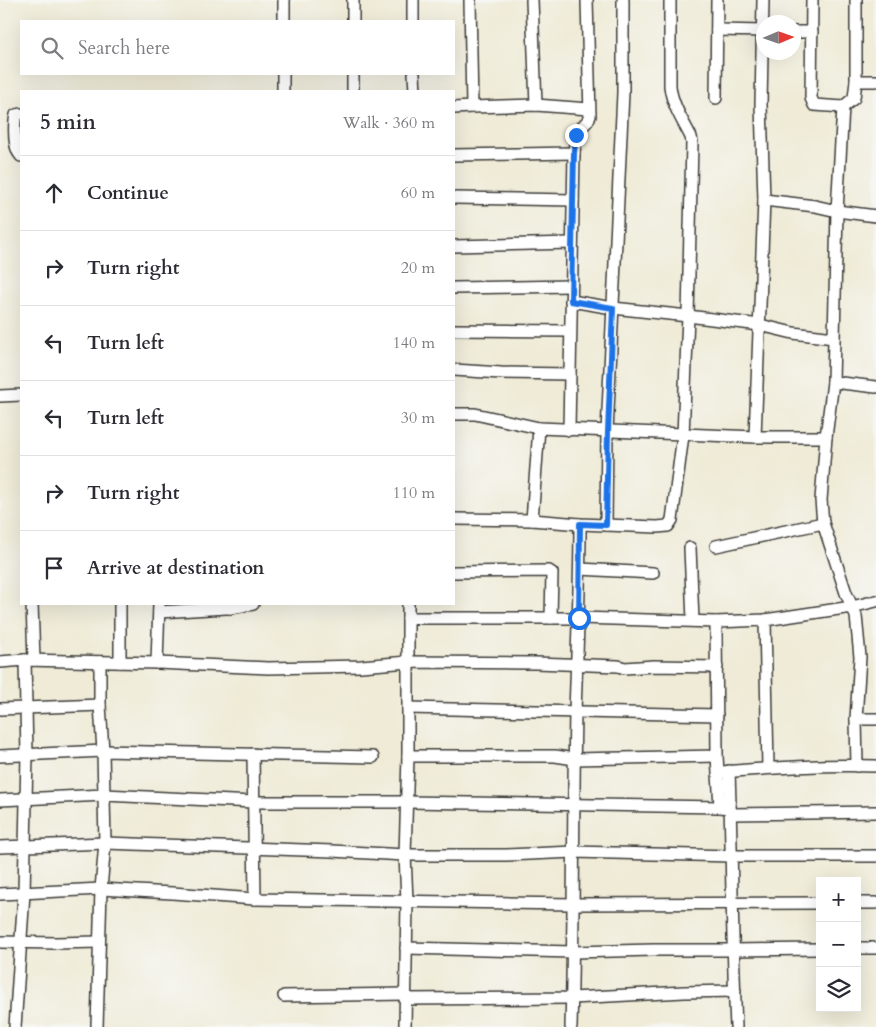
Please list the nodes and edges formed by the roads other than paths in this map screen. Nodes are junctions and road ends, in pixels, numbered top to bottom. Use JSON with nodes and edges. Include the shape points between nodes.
{"nodes":[{"id":1,"x":284,"y":0,"type":"edge"},
{"id":2,"x":353,"y":0,"type":"edge"},
{"id":3,"x":413,"y":0,"type":"edge"},
{"id":4,"x":470,"y":0,"type":"edge"},
{"id":5,"x":532,"y":0,"type":"edge"},
{"id":6,"x":587,"y":0,"type":"edge"},
{"id":7,"x":623,"y":0,"type":"edge"},
{"id":8,"x":670,"y":0,"type":"edge"},
{"id":9,"x":717,"y":0,"type":"edge"},
{"id":10,"x":763,"y":0,"type":"edge"},
{"id":11,"x":812,"y":0,"type":"edge"},
{"id":12,"x":856,"y":0,"type":"edge"},
{"id":13,"x":763,"y":15,"type":"edge"},
{"id":14,"x":284,"y":20,"type":"edge"},
{"id":15,"x":353,"y":20,"type":"edge"},
{"id":16,"x":413,"y":20,"type":"edge"},
{"id":17,"x":717,"y":30,"type":"junction"},
{"id":18,"x":756,"y":31,"type":"edge"},
{"id":19,"x":801,"y":32,"type":"edge"},
{"id":20,"x":812,"y":32,"type":"junction"},
{"id":21,"x":762,"y":60,"type":"edge"},
{"id":22,"x":283,"y":75,"type":"edge"},
{"id":23,"x":353,"y":75,"type":"edge"},
{"id":24,"x":414,"y":75,"type":"edge"},
{"id":25,"x":856,"y":81,"type":"junction"},
{"id":26,"x":876,"y":81,"type":"edge"},
{"id":27,"x":283,"y":90,"type":"edge"},
{"id":28,"x":353,"y":90,"type":"edge"},
{"id":29,"x":414,"y":90,"type":"edge"},
{"id":30,"x":716,"y":98,"type":"dead end"},
{"id":31,"x":536,"y":105,"type":"junction"},
{"id":32,"x":472,"y":107,"type":"junction"},
{"id":33,"x":843,"y":107,"type":"junction"},
{"id":34,"x":455,"y":108,"type":"edge"},
{"id":35,"x":589,"y":109,"type":"junction"},
{"id":36,"x":20,"y":114,"type":"edge"},
{"id":37,"x":574,"y":153,"type":"junction"},
{"id":38,"x":20,"y":155,"type":"edge"},
{"id":39,"x":455,"y":155,"type":"edge"},
{"id":40,"x":455,"y":198,"type":"edge"},
{"id":41,"x":573,"y":200,"type":"junction"},
{"id":42,"x":764,"y":200,"type":"junction"},
{"id":43,"x":837,"y":211,"type":"junction"},
{"id":44,"x":876,"y":216,"type":"edge"},
{"id":45,"x":572,"y":244,"type":"junction"},
{"id":46,"x":455,"y":246,"type":"edge"},
{"id":47,"x":571,"y":286,"type":"junction"},
{"id":48,"x":455,"y":288,"type":"edge"},
{"id":49,"x":571,"y":301,"type":"junction"},
{"id":50,"x":613,"y":308,"type":"junction"},
{"id":51,"x":688,"y":316,"type":"junction"},
{"id":52,"x":760,"y":325,"type":"junction"},
{"id":53,"x":455,"y":330,"type":"edge"},
{"id":54,"x":570,"y":331,"type":"junction"},
{"id":55,"x":834,"y":338,"type":"junction"},
{"id":56,"x":455,"y":370,"type":"edge"},
{"id":57,"x":570,"y":374,"type":"junction"},
{"id":58,"x":833,"y":382,"type":"junction"},
{"id":59,"x":876,"y":387,"type":"edge"},
{"id":60,"x":20,"y":394,"type":"edge"},
{"id":61,"x":0,"y":396,"type":"edge"},
{"id":62,"x":455,"y":414,"type":"edge"},
{"id":63,"x":539,"y":428,"type":"junction"},
{"id":64,"x":569,"y":430,"type":"junction"},
{"id":65,"x":608,"y":432,"type":"junction"},
{"id":66,"x":683,"y":434,"type":"junction"},
{"id":67,"x":755,"y":437,"type":"junction"},
{"id":68,"x":826,"y":437,"type":"junction"},
{"id":69,"x":455,"y":519,"type":"edge"},
{"id":70,"x":532,"y":520,"type":"junction"},
{"id":71,"x":580,"y":524,"type":"junction"},
{"id":72,"x":823,"y":524,"type":"junction"},
{"id":73,"x":606,"y":525,"type":"junction"},
{"id":74,"x":716,"y":546,"type":"dead end"},
{"id":75,"x":690,"y":548,"type":"dead end"},
{"id":76,"x":580,"y":568,"type":"junction"},
{"id":77,"x":455,"y":572,"type":"edge"},
{"id":78,"x":653,"y":573,"type":"dead end"},
{"id":79,"x":876,"y":601,"type":"edge"},
{"id":80,"x":32,"y":605,"type":"edge"},
{"id":81,"x":120,"y":605,"type":"edge"},
{"id":82,"x":408,"y":605,"type":"edge"},
{"id":83,"x":230,"y":606,"type":"edge"},
{"id":84,"x":852,"y":607,"type":"junction"},
{"id":85,"x":159,"y":608,"type":"edge"},
{"id":86,"x":408,"y":618,"type":"junction"},
{"id":87,"x":551,"y":618,"type":"junction"},
{"id":88,"x":579,"y":618,"type":"junction"},
{"id":89,"x":765,"y":620,"type":"junction"},
{"id":90,"x":693,"y":621,"type":"junction"},
{"id":91,"x":716,"y":622,"type":"junction"},
{"id":92,"x":30,"y":660,"type":"junction"},
{"id":93,"x":0,"y":662,"type":"edge"},
{"id":94,"x":100,"y":662,"type":"junction"},
{"id":95,"x":120,"y":662,"type":"junction"},
{"id":96,"x":408,"y":662,"type":"junction"},
{"id":97,"x":158,"y":663,"type":"junction"},
{"id":98,"x":577,"y":664,"type":"junction"},
{"id":99,"x":716,"y":666,"type":"junction"},
{"id":100,"x":100,"y":705,"type":"junction"},
{"id":101,"x":26,"y":708,"type":"junction"},
{"id":102,"x":408,"y":708,"type":"junction"},
{"id":103,"x":0,"y":709,"type":"edge"},
{"id":104,"x":575,"y":712,"type":"junction"},
{"id":105,"x":717,"y":714,"type":"junction"},
{"id":106,"x":856,"y":719,"type":"junction"},
{"id":107,"x":876,"y":719,"type":"edge"},
{"id":108,"x":103,"y":751,"type":"junction"},
{"id":109,"x":27,"y":754,"type":"junction"},
{"id":110,"x":253,"y":754,"type":"junction"},
{"id":111,"x":0,"y":756,"type":"edge"},
{"id":112,"x":408,"y":756,"type":"junction"},
{"id":113,"x":717,"y":756,"type":"junction"},
{"id":114,"x":373,"y":757,"type":"dead end"},
{"id":115,"x":574,"y":759,"type":"junction"},
{"id":116,"x":857,"y":766,"type":"junction"},
{"id":117,"x":876,"y":766,"type":"edge"},
{"id":118,"x":768,"y":768,"type":"junction"},
{"id":119,"x":724,"y":772,"type":"junction"},
{"id":120,"x":104,"y":795,"type":"junction"},
{"id":121,"x":25,"y":799,"type":"junction"},
{"id":122,"x":0,"y":800,"type":"edge"},
{"id":123,"x":254,"y":802,"type":"junction"},
{"id":124,"x":407,"y":802,"type":"junction"},
{"id":125,"x":574,"y":804,"type":"junction"},
{"id":126,"x":727,"y":809,"type":"junction"},
{"id":127,"x":876,"y":812,"type":"edge"},
{"id":128,"x":105,"y":843,"type":"junction"},
{"id":129,"x":0,"y":847,"type":"edge"},
{"id":130,"x":25,"y":847,"type":"junction"},
{"id":131,"x":254,"y":848,"type":"junction"},
{"id":132,"x":574,"y":852,"type":"junction"},
{"id":133,"x":405,"y":856,"type":"junction"},
{"id":134,"x":732,"y":856,"type":"junction"},
{"id":135,"x":876,"y":856,"type":"edge"},
{"id":136,"x":101,"y":889,"type":"junction"},
{"id":137,"x":24,"y":893,"type":"junction"},
{"id":138,"x":0,"y":894,"type":"edge"},
{"id":139,"x":255,"y":899,"type":"junction"},
{"id":140,"x":407,"y":901,"type":"junction"},
{"id":141,"x":732,"y":903,"type":"junction"},
{"id":142,"x":816,"y":903,"type":"edge"},
{"id":143,"x":861,"y":903,"type":"edge"},
{"id":144,"x":876,"y":903,"type":"edge"},
{"id":145,"x":573,"y":904,"type":"junction"},
{"id":146,"x":0,"y":942,"type":"edge"},
{"id":147,"x":99,"y":942,"type":"junction"},
{"id":148,"x":20,"y":943,"type":"junction"},
{"id":149,"x":406,"y":948,"type":"junction"},
{"id":150,"x":861,"y":948,"type":"edge"},
{"id":151,"x":876,"y":948,"type":"edge"},
{"id":152,"x":816,"y":949,"type":"edge"},
{"id":153,"x":733,"y":950,"type":"junction"},
{"id":154,"x":573,"y":952,"type":"junction"},
{"id":155,"x":735,"y":991,"type":"junction"},
{"id":156,"x":284,"y":996,"type":"dead end"},
{"id":157,"x":405,"y":996,"type":"junction"},
{"id":158,"x":572,"y":998,"type":"junction"},
{"id":159,"x":15,"y":1027,"type":"edge"},
{"id":160,"x":97,"y":1027,"type":"edge"},
{"id":161,"x":405,"y":1027,"type":"edge"},
{"id":162,"x":571,"y":1027,"type":"edge"},
{"id":163,"x":736,"y":1027,"type":"edge"}],
"edges":[{"from":1,"to":14,"type":"street"},
{"from":2,"to":15,"type":"street"},
{"from":3,"to":16,"type":"street"},
{"from":4,"to":32,"type":"street"},
{"from":5,"to":31,"type":"street"},
{"from":6,"to":35,"type":"street"},
{"from":7,"to":50,"type":"street","via":[[623,93]]},
{"from":8,"to":51,"type":"street","via":[[670,95],[692,143]]},
{"from":9,"to":17,"type":"street"},
{"from":10,"to":13,"type":"street"},
{"from":11,"to":20,"type":"street"},
{"from":12,"to":25,"type":"street"},
{"from":17,"to":18,"type":"street"},
{"from":17,"to":30,"type":"street"},
{"from":19,"to":20,"type":"street"},
{"from":20,"to":33,"type":"street","via":[[811,98],[814,105]]},
{"from":21,"to":42,"type":"street"},
{"from":22,"to":27,"type":"street"},
{"from":23,"to":28,"type":"street"},
{"from":24,"to":29,"type":"street"},
{"from":25,"to":26,"type":"street"},
{"from":25,"to":33,"type":"street","via":[[854,98]]},
{"from":31,"to":32,"type":"street"},
{"from":31,"to":35,"type":"street"},
{"from":32,"to":34,"type":"street"},
{"from":33,"to":43,"type":"street"},
{"from":35,"to":37,"type":"street","via":[[587,123],[576,135]]},
{"from":36,"to":38,"type":"street","via":[[14,120]]},
{"from":37,"to":39,"type":"street"},
{"from":37,"to":41,"type":"street"},
{"from":40,"to":41,"type":"street"},
{"from":41,"to":45,"type":"street"},
{"from":42,"to":43,"type":"street"},
{"from":42,"to":52,"type":"street"},
{"from":43,"to":44,"type":"street"},
{"from":43,"to":55,"type":"street"},
{"from":45,"to":46,"type":"street"},
{"from":45,"to":47,"type":"street"},
{"from":47,"to":48,"type":"street"},
{"from":47,"to":49,"type":"street"},
{"from":49,"to":50,"type":"street"},
{"from":49,"to":54,"type":"street"},
{"from":50,"to":51,"type":"street"},
{"from":50,"to":65,"type":"street"},
{"from":51,"to":52,"type":"street"},
{"from":51,"to":66,"type":"street"},
{"from":52,"to":55,"type":"street"},
{"from":52,"to":67,"type":"street"},
{"from":53,"to":54,"type":"street"},
{"from":54,"to":57,"type":"street"},
{"from":55,"to":58,"type":"street"},
{"from":56,"to":57,"type":"street"},
{"from":57,"to":64,"type":"street"},
{"from":58,"to":59,"type":"street"},
{"from":58,"to":68,"type":"street"},
{"from":60,"to":61,"type":"street"},
{"from":62,"to":63,"type":"street","via":[[475,414]]},
{"from":63,"to":64,"type":"street"},
{"from":63,"to":70,"type":"street"},
{"from":64,"to":65,"type":"street"},
{"from":65,"to":66,"type":"street"},
{"from":65,"to":73,"type":"street"},
{"from":66,"to":67,"type":"street"},
{"from":66,"to":73,"type":"street","via":[[672,520],[668,526]]},
{"from":67,"to":68,"type":"street"},
{"from":68,"to":72,"type":"street","via":[[821,500]]},
{"from":69,"to":70,"type":"street"},
{"from":70,"to":71,"type":"street"},
{"from":71,"to":73,"type":"street"},
{"from":71,"to":76,"type":"street"},
{"from":72,"to":74,"type":"street"},
{"from":72,"to":84,"type":"street"},
{"from":75,"to":90,"type":"street"},
{"from":76,"to":78,"type":"street"},
{"from":76,"to":88,"type":"street"},
{"from":77,"to":87,"type":"street","via":[[549,571],[552,573]]},
{"from":79,"to":84,"type":"street"},
{"from":80,"to":92,"type":"street"},
{"from":81,"to":95,"type":"street"},
{"from":82,"to":86,"type":"street"},
{"from":83,"to":85,"type":"street"},
{"from":84,"to":89,"type":"street"},
{"from":84,"to":106,"type":"street","via":[[856,616],[860,657]]},
{"from":85,"to":97,"type":"street"},
{"from":86,"to":87,"type":"street"},
{"from":86,"to":96,"type":"street"},
{"from":87,"to":88,"type":"street"},
{"from":88,"to":90,"type":"street"},
{"from":88,"to":98,"type":"street"},
{"from":89,"to":91,"type":"street"},
{"from":89,"to":118,"type":"street"},
{"from":90,"to":91,"type":"street"},
{"from":91,"to":99,"type":"street"},
{"from":92,"to":93,"type":"street"},
{"from":92,"to":94,"type":"street"},
{"from":92,"to":101,"type":"street"},
{"from":94,"to":95,"type":"street"},
{"from":94,"to":100,"type":"street"},
{"from":95,"to":97,"type":"street"},
{"from":96,"to":97,"type":"street","via":[[268,668]]},
{"from":96,"to":98,"type":"street"},
{"from":96,"to":102,"type":"street"},
{"from":98,"to":99,"type":"street","via":[[625,668]]},
{"from":98,"to":104,"type":"street"},
{"from":99,"to":105,"type":"street"},
{"from":100,"to":101,"type":"street"},
{"from":100,"to":108,"type":"street"},
{"from":101,"to":103,"type":"street"},
{"from":101,"to":109,"type":"street"},
{"from":102,"to":104,"type":"street"},
{"from":102,"to":112,"type":"street"},
{"from":104,"to":105,"type":"street"},
{"from":104,"to":115,"type":"street"},
{"from":105,"to":113,"type":"street"},
{"from":106,"to":107,"type":"street"},
{"from":106,"to":116,"type":"street"},
{"from":108,"to":109,"type":"street"},
{"from":108,"to":110,"type":"street"},
{"from":108,"to":120,"type":"street"},
{"from":109,"to":111,"type":"street"},
{"from":109,"to":121,"type":"street"},
{"from":110,"to":114,"type":"street"},
{"from":110,"to":123,"type":"street"},
{"from":112,"to":115,"type":"street","via":[[555,756]]},
{"from":112,"to":124,"type":"street"},
{"from":113,"to":115,"type":"street"},
{"from":113,"to":119,"type":"street"},
{"from":115,"to":125,"type":"street"},
{"from":116,"to":117,"type":"street"},
{"from":116,"to":118,"type":"street"},
{"from":118,"to":119,"type":"street"},
{"from":119,"to":126,"type":"street"},
{"from":120,"to":121,"type":"street"},
{"from":120,"to":123,"type":"street"},
{"from":120,"to":128,"type":"street"},
{"from":121,"to":122,"type":"street"},
{"from":121,"to":130,"type":"street"},
{"from":123,"to":124,"type":"street"},
{"from":123,"to":131,"type":"street"},
{"from":124,"to":125,"type":"street"},
{"from":124,"to":133,"type":"street"},
{"from":125,"to":126,"type":"street"},
{"from":125,"to":132,"type":"street"},
{"from":126,"to":127,"type":"street"},
{"from":126,"to":134,"type":"street"},
{"from":128,"to":130,"type":"street"},
{"from":128,"to":131,"type":"street"},
{"from":128,"to":136,"type":"street"},
{"from":129,"to":130,"type":"street"},
{"from":130,"to":137,"type":"street"},
{"from":131,"to":133,"type":"street"},
{"from":131,"to":139,"type":"street"},
{"from":132,"to":133,"type":"street"},
{"from":132,"to":134,"type":"street"},
{"from":132,"to":145,"type":"street"},
{"from":133,"to":140,"type":"street"},
{"from":134,"to":135,"type":"street"},
{"from":134,"to":141,"type":"street"},
{"from":136,"to":137,"type":"street"},
{"from":136,"to":139,"type":"street"},
{"from":136,"to":147,"type":"street"},
{"from":137,"to":138,"type":"street"},
{"from":137,"to":148,"type":"street"},
{"from":139,"to":140,"type":"street"},
{"from":140,"to":145,"type":"street"},
{"from":140,"to":149,"type":"street"},
{"from":141,"to":142,"type":"street"},
{"from":141,"to":145,"type":"street"},
{"from":141,"to":153,"type":"street"},
{"from":143,"to":144,"type":"street"},
{"from":145,"to":154,"type":"street"},
{"from":146,"to":148,"type":"street"},
{"from":147,"to":148,"type":"street"},
{"from":147,"to":160,"type":"street"},
{"from":148,"to":159,"type":"street"},
{"from":149,"to":154,"type":"street"},
{"from":149,"to":157,"type":"street"},
{"from":150,"to":151,"type":"street"},
{"from":152,"to":153,"type":"street"},
{"from":153,"to":154,"type":"street"},
{"from":153,"to":155,"type":"street"},
{"from":154,"to":158,"type":"street"},
{"from":155,"to":158,"type":"street"},
{"from":155,"to":163,"type":"street"},
{"from":156,"to":157,"type":"street"},
{"from":157,"to":158,"type":"street"},
{"from":157,"to":161,"type":"street"},
{"from":158,"to":162,"type":"street"}]}
